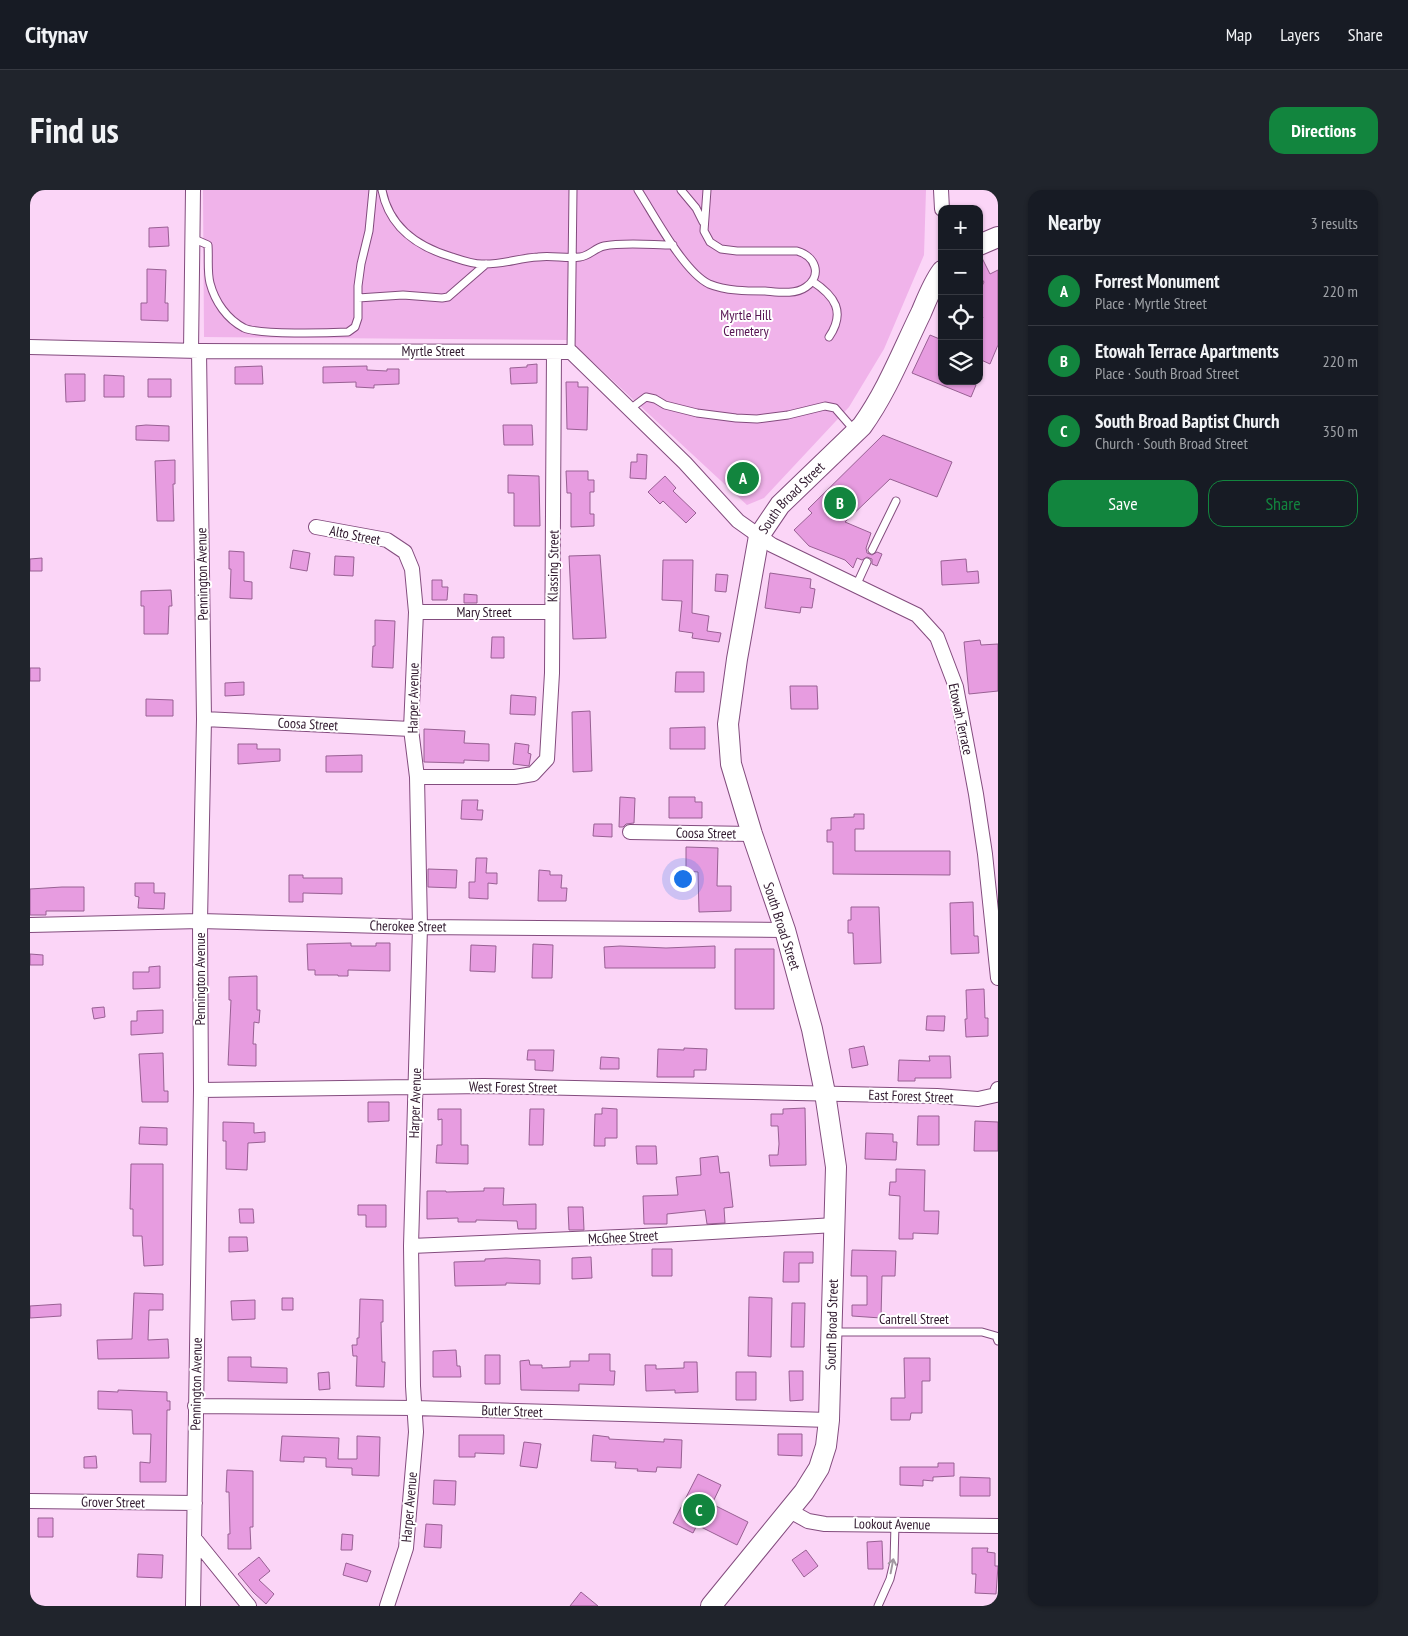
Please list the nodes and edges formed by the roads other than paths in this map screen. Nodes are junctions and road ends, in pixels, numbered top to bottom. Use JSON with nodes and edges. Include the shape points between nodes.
{"nodes":[{"id":1,"x":193,"y":190,"type":"edge"},
{"id":2,"x":373,"y":190,"type":"edge"},
{"id":3,"x":382,"y":190,"type":"edge"},
{"id":4,"x":573,"y":190,"type":"edge"},
{"id":5,"x":638,"y":190,"type":"edge"},
{"id":6,"x":681,"y":190,"type":"edge"},
{"id":7,"x":706,"y":190,"type":"edge"},
{"id":8,"x":941,"y":190,"type":"edge"},
{"id":9,"x":942,"y":205,"type":"edge"},
{"id":10,"x":704,"y":222,"type":"junction"},
{"id":11,"x":192,"y":238,"type":"junction"},
{"id":12,"x":673,"y":244,"type":"junction"},
{"id":13,"x":572,"y":258,"type":"junction"},
{"id":14,"x":487,"y":264,"type":"junction"},
{"id":15,"x":938,"y":279,"type":"edge"},
{"id":16,"x":812,"y":281,"type":"junction"},
{"id":17,"x":358,"y":298,"type":"junction"},
{"id":18,"x":829,"y":336,"type":"dead end"},
{"id":19,"x":30,"y":346,"type":"edge"},
{"id":20,"x":195,"y":351,"type":"junction"},
{"id":21,"x":554,"y":352,"type":"junction"},
{"id":22,"x":571,"y":352,"type":"junction"},
{"id":23,"x":630,"y":409,"type":"junction"},
{"id":24,"x":855,"y":431,"type":"junction"},
{"id":25,"x":896,"y":500,"type":"dead end"},
{"id":26,"x":316,"y":527,"type":"dead end"},
{"id":27,"x":759,"y":536,"type":"junction"},
{"id":28,"x":872,"y":550,"type":"dead end"},
{"id":29,"x":867,"y":562,"type":"dead end"},
{"id":30,"x":856,"y":586,"type":"junction"},
{"id":31,"x":414,"y":596,"type":"joint"},
{"id":32,"x":416,"y":612,"type":"junction"},
{"id":33,"x":552,"y":612,"type":"junction"},
{"id":34,"x":204,"y":719,"type":"junction"},
{"id":35,"x":411,"y":729,"type":"junction"},
{"id":36,"x":417,"y":777,"type":"junction"},
{"id":37,"x":630,"y":832,"type":"dead end"},
{"id":38,"x":752,"y":834,"type":"junction"},
{"id":39,"x":200,"y":921,"type":"junction"},
{"id":40,"x":30,"y":925,"type":"edge"},
{"id":41,"x":420,"y":927,"type":"junction"},
{"id":42,"x":786,"y":930,"type":"junction"},
{"id":43,"x":998,"y":978,"type":"edge"},
{"id":44,"x":416,"y":1088,"type":"junction"},
{"id":45,"x":201,"y":1090,"type":"junction"},
{"id":46,"x":997,"y":1092,"type":"edge"},
{"id":47,"x":825,"y":1093,"type":"junction"},
{"id":48,"x":835,"y":1225,"type":"junction"},
{"id":49,"x":410,"y":1246,"type":"junction"},
{"id":50,"x":831,"y":1332,"type":"junction"},
{"id":51,"x":997,"y":1338,"type":"edge"},
{"id":52,"x":195,"y":1406,"type":"junction"},
{"id":53,"x":414,"y":1408,"type":"junction"},
{"id":54,"x":829,"y":1420,"type":"junction"},
{"id":55,"x":30,"y":1501,"type":"edge"},
{"id":56,"x":195,"y":1503,"type":"junction"},
{"id":57,"x":788,"y":1510,"type":"junction"},
{"id":58,"x":895,"y":1524,"type":"junction"},
{"id":59,"x":998,"y":1526,"type":"edge"},
{"id":60,"x":194,"y":1538,"type":"junction"},
{"id":61,"x":193,"y":1606,"type":"edge"},
{"id":62,"x":249,"y":1606,"type":"edge"},
{"id":63,"x":387,"y":1606,"type":"edge"},
{"id":64,"x":711,"y":1606,"type":"edge"},
{"id":65,"x":878,"y":1606,"type":"edge"}],
"edges":[{"from":1,"to":11,"type":"street","name":"Pennington Avenue"},
{"from":2,"to":17,"type":"lane"},
{"from":3,"to":14,"type":"lane","via":[[392,216],[411,238],[443,255]]},
{"from":4,"to":13,"type":"lane"},
{"from":5,"to":12,"type":"lane"},
{"from":6,"to":10,"type":"lane"},
{"from":7,"to":10,"type":"lane"},
{"from":8,"to":9,"type":"street"},
{"from":10,"to":16,"type":"lane","via":[[704,231],[710,242],[721,249],[797,251],[810,256],[815,272]]},
{"from":11,"to":17,"type":"lane","via":[[208,245],[210,282],[217,302],[223,311],[245,328],[264,332],[348,332],[358,318]]},
{"from":11,"to":20,"type":"street","name":"Pennington Avenue"},
{"from":12,"to":13,"type":"lane","via":[[604,246],[586,256]]},
{"from":12,"to":16,"type":"lane","via":[[692,271],[715,286],[745,291],[790,292],[803,289]]},
{"from":13,"to":14,"type":"lane","via":[[541,256]]},
{"from":13,"to":22,"type":"lane"},
{"from":14,"to":17,"type":"lane","via":[[448,297]]},
{"from":15,"to":24,"type":"main road","name":"South Broad Street","via":[[888,384],[872,412]]},
{"from":16,"to":18,"type":"lane","via":[[828,293],[837,308],[836,326]]},
{"from":19,"to":20,"type":"street","name":"Myrtle Street"},
{"from":20,"to":21,"type":"street","name":"Myrtle Street"},
{"from":20,"to":34,"type":"street","name":"Pennington Avenue"},
{"from":21,"to":22,"type":"street","name":"Myrtle Street"},
{"from":21,"to":33,"type":"street","name":"Klassing Street"},
{"from":22,"to":23,"type":"street"},
{"from":23,"to":24,"type":"lane","via":[[646,397],[697,413],[757,419],[825,406],[835,408]]},
{"from":23,"to":27,"type":"street","via":[[738,521]]},
{"from":24,"to":27,"type":"main road","name":"South Broad Street","via":[[780,505]]},
{"from":25,"to":28,"type":"lane"},
{"from":26,"to":31,"type":"street","name":"Alto Street","via":[[387,540],[405,552],[412,568]]},
{"from":27,"to":30,"type":"street","name":"Etowah Terrace"},
{"from":27,"to":38,"type":"main road","name":"South Broad Street","via":[[728,724],[731,764]]},
{"from":29,"to":30,"type":"lane"},
{"from":30,"to":43,"type":"street","name":"Etowah Terrace","via":[[917,615],[937,637],[956,687],[985,854]]},
{"from":31,"to":32,"type":"street","name":"Harper Avenue"},
{"from":32,"to":33,"type":"street","name":"Mary Street"},
{"from":32,"to":35,"type":"street","name":"Harper Avenue"},
{"from":33,"to":36,"type":"street","name":"Klassing Street","via":[[547,759],[533,774],[515,777]]},
{"from":34,"to":35,"type":"street","name":"Coosa Street"},
{"from":34,"to":39,"type":"street","name":"Pennington Avenue"},
{"from":35,"to":36,"type":"street","name":"Harper Avenue"},
{"from":36,"to":41,"type":"street","name":"Harper Avenue"},
{"from":37,"to":38,"type":"street","name":"Coosa Street"},
{"from":38,"to":42,"type":"main road","name":"South Broad Street"},
{"from":39,"to":40,"type":"street","name":"Cherokee Street"},
{"from":39,"to":41,"type":"street","name":"Cherokee Street"},
{"from":39,"to":45,"type":"street","name":"Pennington Avenue"},
{"from":41,"to":42,"type":"street","name":"Cherokee Street"},
{"from":41,"to":44,"type":"street","name":"Harper Avenue"},
{"from":42,"to":47,"type":"main road","name":"South Broad Street"},
{"from":44,"to":45,"type":"street","name":"West Forest Street"},
{"from":44,"to":47,"type":"street","name":"West Forest Street","via":[[484,1086]]},
{"from":44,"to":49,"type":"street","name":"Harper Avenue"},
{"from":45,"to":52,"type":"street","name":"Pennington Avenue"},
{"from":46,"to":47,"type":"street","name":"East Forest Street","via":[[978,1099]]},
{"from":47,"to":48,"type":"main road","name":"South Broad Street","via":[[836,1167]]},
{"from":48,"to":49,"type":"street","name":"McGhee Street"},
{"from":48,"to":50,"type":"main road","name":"South Broad Street"},
{"from":49,"to":53,"type":"street","name":"Harper Avenue"},
{"from":50,"to":51,"type":"lane","name":"Cantrell Street","via":[[982,1332]]},
{"from":50,"to":54,"type":"main road","name":"South Broad Street"},
{"from":52,"to":53,"type":"street","name":"Butler Street"},
{"from":52,"to":56,"type":"street","name":"Pennington Avenue"},
{"from":53,"to":54,"type":"street","name":"Butler Street"},
{"from":53,"to":63,"type":"street","name":"Harper Avenue","via":[[416,1432],[406,1548]]},
{"from":54,"to":57,"type":"main road","name":"South Broad Street","via":[[819,1468]]},
{"from":55,"to":56,"type":"street","name":"Grover Street"},
{"from":56,"to":60,"type":"street","name":"Pennington Avenue"},
{"from":57,"to":58,"type":"street","name":"Lookout Avenue","via":[[808,1521],[825,1524]]},
{"from":57,"to":64,"type":"main road","name":"South Broad Street"},
{"from":58,"to":59,"type":"street","name":"Lookout Avenue"},
{"from":65,"to":58,"type":"lane","one_way":true,"via":[[894,1562]]},
{"from":60,"to":61,"type":"street","name":"Pennington Avenue"},
{"from":60,"to":62,"type":"street"}]}
